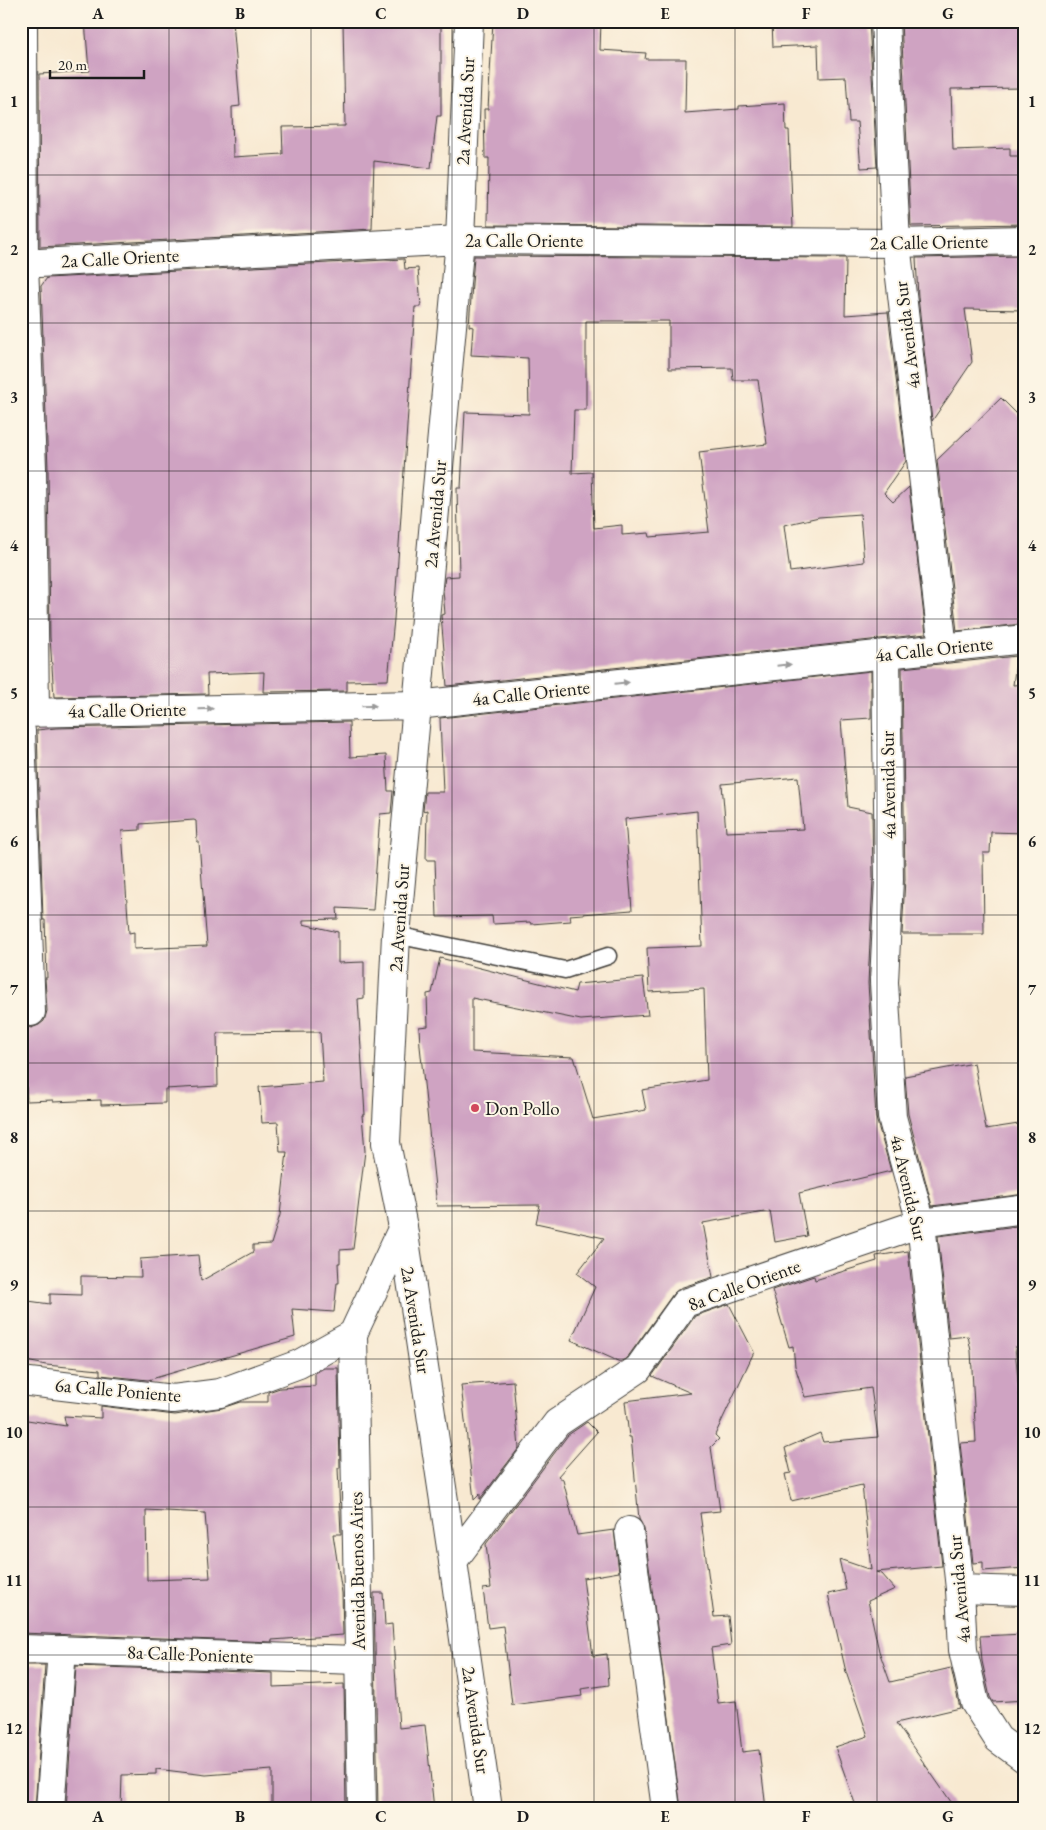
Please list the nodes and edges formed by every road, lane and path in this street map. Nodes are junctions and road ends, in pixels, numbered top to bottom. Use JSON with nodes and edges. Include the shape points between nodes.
{"nodes":[{"id":1,"x":23,"y":21,"type":"edge"},
{"id":2,"x":470,"y":21,"type":"edge"},
{"id":3,"x":885,"y":21,"type":"edge"},
{"id":4,"x":460,"y":240,"type":"junction"},
{"id":5,"x":1025,"y":240,"type":"edge"},
{"id":6,"x":896,"y":243,"type":"junction"},
{"id":7,"x":23,"y":264,"type":"edge"},
{"id":8,"x":1025,"y":639,"type":"edge"},
{"id":9,"x":943,"y":648,"type":"junction"},
{"id":10,"x":886,"y":654,"type":"junction"},
{"id":11,"x":417,"y":705,"type":"junction"},
{"id":12,"x":26,"y":718,"type":"edge"},
{"id":13,"x":396,"y":935,"type":"junction"},
{"id":14,"x":608,"y":956,"type":"dead end"},
{"id":15,"x":31,"y":1012,"type":"dead end"},
{"id":16,"x":1025,"y":1209,"type":"edge"},
{"id":17,"x":921,"y":1223,"type":"junction"},
{"id":18,"x":403,"y":1227,"type":"junction"},
{"id":19,"x":353,"y":1334,"type":"junction"},
{"id":20,"x":21,"y":1381,"type":"edge"},
{"id":21,"x":629,"y":1531,"type":"dead end"},
{"id":22,"x":453,"y":1561,"type":"junction"},
{"id":23,"x":960,"y":1589,"type":"junction"},
{"id":24,"x":1025,"y":1591,"type":"edge"},
{"id":25,"x":21,"y":1649,"type":"edge"},
{"id":26,"x":62,"y":1650,"type":"junction"},
{"id":27,"x":358,"y":1660,"type":"junction"},
{"id":28,"x":1025,"y":1759,"type":"edge"},
{"id":29,"x":50,"y":1809,"type":"edge"},
{"id":30,"x":362,"y":1809,"type":"edge"},
{"id":31,"x":488,"y":1809,"type":"edge"},
{"id":32,"x":666,"y":1809,"type":"edge"}],
"edges":[{"from":1,"to":7,"type":"street"},
{"from":2,"to":4,"type":"street","name":"2a Avenida Sur"},
{"from":3,"to":6,"type":"street","name":"4a Avenida Sur"},
{"from":4,"to":6,"type":"street","name":"2a Calle Oriente"},
{"from":4,"to":7,"type":"street","name":"2a Calle Oriente"},
{"from":4,"to":11,"type":"street","name":"2a Avenida Sur"},
{"from":5,"to":6,"type":"street","name":"2a Calle Oriente"},
{"from":6,"to":9,"type":"street","name":"4a Avenida Sur"},
{"from":7,"to":12,"type":"street","via":[[32,468]]},
{"from":8,"to":9,"type":"street","name":"4a Calle Oriente"},
{"from":9,"to":10,"type":"street","name":"4a Calle Oriente"},
{"from":11,"to":10,"type":"street","name":"4a Calle Oriente","one_way":true},
{"from":10,"to":17,"type":"street","name":"4a Avenida Sur","via":[[890,879],[884,982],[892,1117]]},
{"from":12,"to":11,"type":"street","name":"4a Calle Oriente","one_way":true},
{"from":11,"to":13,"type":"street","name":"2a Avenida Sur"},
{"from":12,"to":15,"type":"street"},
{"from":13,"to":14,"type":"lane","via":[[565,970]]},
{"from":13,"to":18,"type":"street","name":"2a Avenida Sur","via":[[386,1143]]},
{"from":16,"to":17,"type":"street","name":"8a Calle Oriente"},
{"from":17,"to":22,"type":"street","name":"8a Calle Oriente","via":[[684,1303],[638,1369],[557,1423]]},
{"from":17,"to":23,"type":"street","name":"4a Avenida Sur"},
{"from":18,"to":19,"type":"street"},
{"from":18,"to":22,"type":"street","name":"2a Avenida Sur"},
{"from":19,"to":20,"type":"street","name":"6a Calle Poniente","via":[[299,1364],[220,1393],[172,1399]]},
{"from":19,"to":27,"type":"street","name":"Avenida Buenos Aires"},
{"from":21,"to":32,"type":"street"},
{"from":22,"to":31,"type":"street","name":"2a Avenida Sur"},
{"from":23,"to":24,"type":"street"},
{"from":23,"to":28,"type":"street","name":"4a Avenida Sur","via":[[963,1650],[975,1703],[998,1739]]},
{"from":25,"to":26,"type":"street","name":"8a Calle Poniente"},
{"from":26,"to":27,"type":"street","name":"8a Calle Poniente"},
{"from":26,"to":29,"type":"street"},
{"from":27,"to":30,"type":"street","name":"Avenida Buenos Aires"}]}
